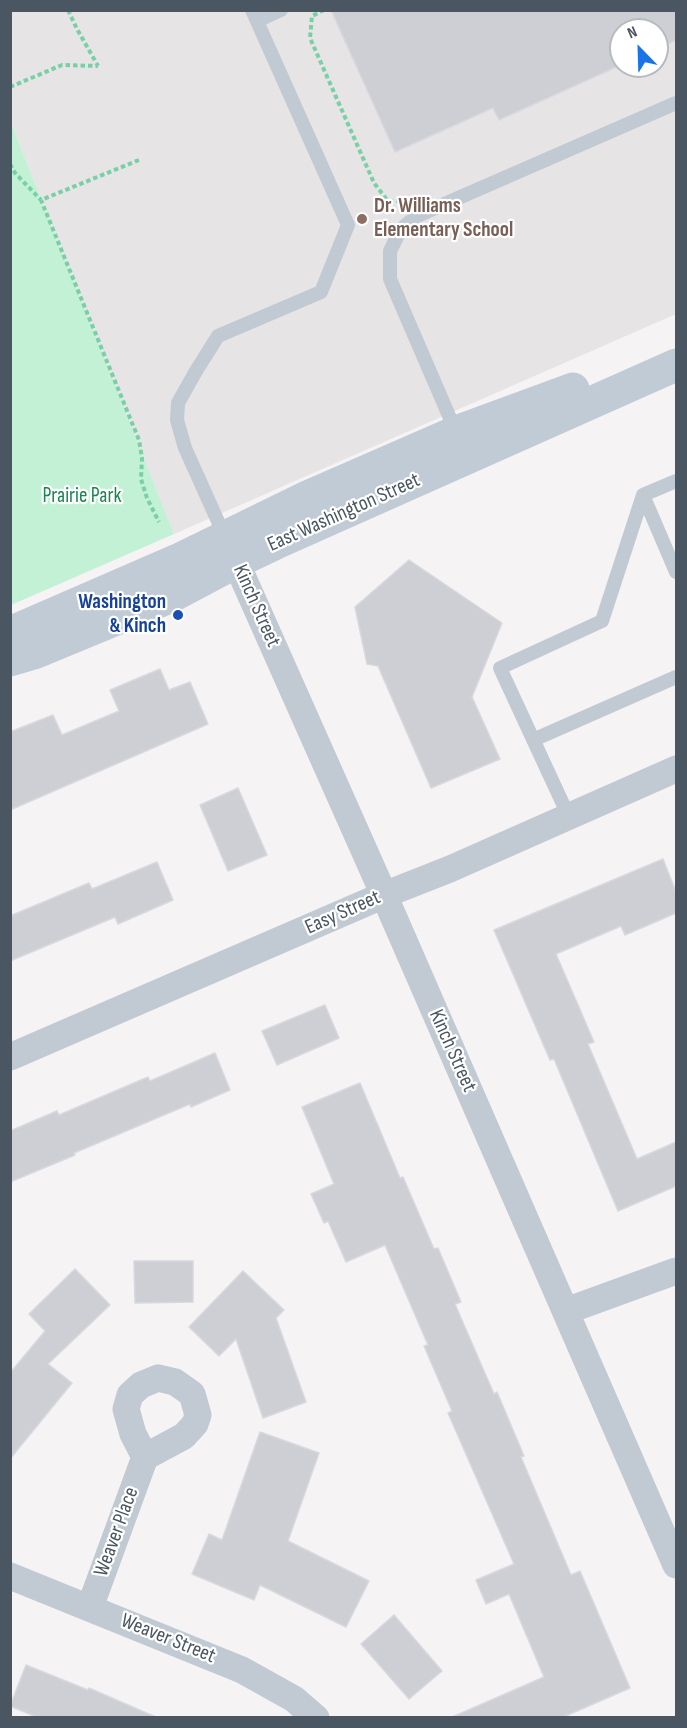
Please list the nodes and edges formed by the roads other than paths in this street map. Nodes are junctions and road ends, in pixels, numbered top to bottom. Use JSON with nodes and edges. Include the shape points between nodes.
{"nodes":[{"id":1,"x":281,"y":10,"type":"edge"},
{"id":2,"x":254,"y":16,"type":"edge"},
{"id":3,"x":676,"y":103,"type":"edge"},
{"id":4,"x":676,"y":343,"type":"edge"},
{"id":5,"x":676,"y":365,"type":"edge"},
{"id":6,"x":456,"y":432,"type":"junction"},
{"id":7,"x":676,"y":481,"type":"edge"},
{"id":8,"x":643,"y":495,"type":"junction"},
{"id":9,"x":231,"y":549,"type":"junction"},
{"id":10,"x":676,"y":572,"type":"edge"},
{"id":11,"x":10,"y":633,"type":"edge"},
{"id":12,"x":10,"y":660,"type":"edge"},
{"id":13,"x":676,"y":677,"type":"edge"},
{"id":14,"x":533,"y":740,"type":"junction"},
{"id":15,"x":676,"y":769,"type":"edge"},
{"id":16,"x":569,"y":817,"type":"junction"},
{"id":17,"x":384,"y":894,"type":"junction"},
{"id":18,"x":10,"y":1057,"type":"edge"},
{"id":19,"x":676,"y":1271,"type":"edge"},
{"id":20,"x":566,"y":1311,"type":"junction"},
{"id":21,"x":145,"y":1457,"type":"dead end"},
{"id":22,"x":676,"y":1565,"type":"edge"},
{"id":23,"x":10,"y":1576,"type":"edge"},
{"id":24,"x":90,"y":1607,"type":"junction"},
{"id":25,"x":316,"y":1718,"type":"edge"}],
"edges":[{"from":1,"to":2,"type":"lane"},
{"from":2,"to":9,"type":"lane","via":[[348,225],[321,292],[218,336],[178,403],[177,420],[185,448]]},
{"from":3,"to":6,"type":"lane","via":[[417,216],[401,229],[390,251],[390,279]]},
{"from":4,"to":6,"type":"main road","name":"East Washington Street","via":[[562,393]]},
{"from":5,"to":9,"type":"main road","name":"East Washington Street"},
{"from":6,"to":9,"type":"main road","name":"East Washington Street","via":[[307,497]]},
{"from":7,"to":8,"type":"lane"},
{"from":8,"to":10,"type":"lane"},
{"from":8,"to":14,"type":"lane","via":[[602,621],[500,668]]},
{"from":9,"to":11,"type":"main road","name":"East Washington Street","via":[[178,560]]},
{"from":9,"to":12,"type":"main road","name":"East Washington Street","via":[[171,596]]},
{"from":9,"to":17,"type":"street","name":"Kinch Street"},
{"from":13,"to":14,"type":"lane"},
{"from":14,"to":16,"type":"lane"},
{"from":15,"to":16,"type":"street","name":"Easy Street"},
{"from":16,"to":17,"type":"street","name":"Easy Street"},
{"from":17,"to":18,"type":"street","name":"Easy Street"},
{"from":17,"to":20,"type":"street","name":"Kinch Street"},
{"from":19,"to":20,"type":"street"},
{"from":20,"to":22,"type":"street","name":"Kinch Street"},
{"from":21,"to":24,"type":"street","name":"Weaver Place"},
{"from":23,"to":24,"type":"street","name":"Weaver Street"},
{"from":24,"to":25,"type":"street","name":"Weaver Street","via":[[242,1670],[294,1699]]}]}
